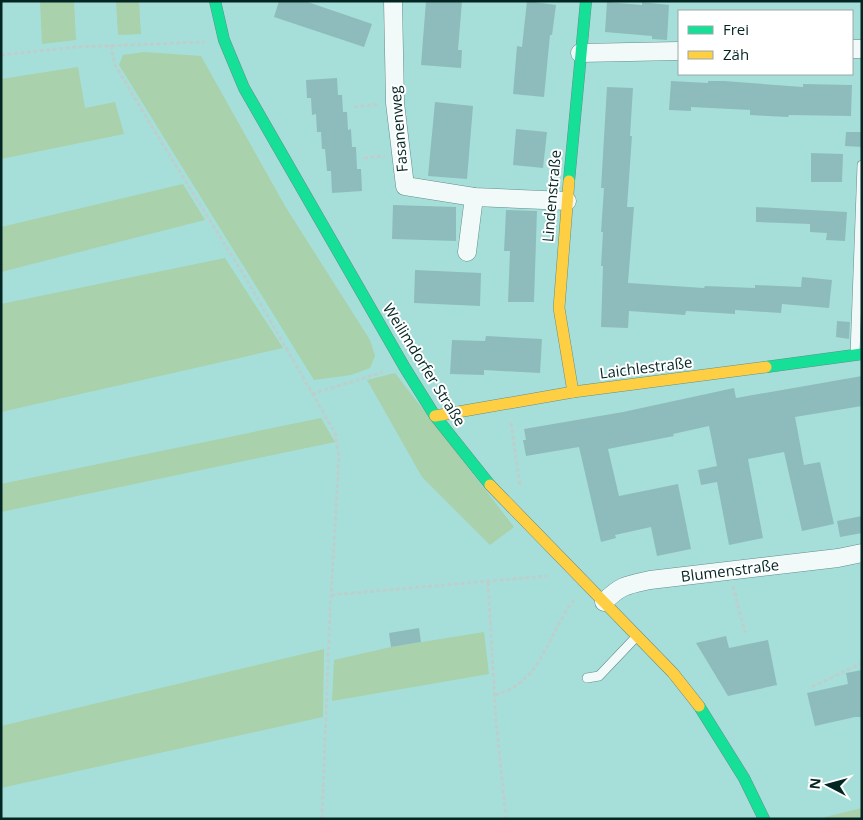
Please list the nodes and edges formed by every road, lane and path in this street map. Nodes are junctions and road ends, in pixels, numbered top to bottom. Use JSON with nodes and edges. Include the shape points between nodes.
{"nodes":[{"id":1,"x":215,"y":1,"type":"edge"},
{"id":2,"x":394,"y":1,"type":"edge"},
{"id":3,"x":586,"y":1,"type":"edge"},
{"id":4,"x":224,"y":40,"type":"junction"},
{"id":5,"x":111,"y":45,"type":"junction"},
{"id":6,"x":678,"y":51,"type":"edge"},
{"id":7,"x":580,"y":53,"type":"junction"},
{"id":8,"x":1,"y":55,"type":"edge"},
{"id":9,"x":395,"y":103,"type":"junction"},
{"id":10,"x":354,"y":106,"type":"dead end"},
{"id":11,"x":862,"y":165,"type":"edge"},
{"id":12,"x":474,"y":197,"type":"junction"},
{"id":13,"x":567,"y":201,"type":"junction"},
{"id":14,"x":467,"y":252,"type":"dead end"},
{"id":15,"x":858,"y":355,"type":"edge"},
{"id":16,"x":405,"y":368,"type":"junction"},
{"id":17,"x":573,"y":392,"type":"junction"},
{"id":18,"x":312,"y":394,"type":"junction"},
{"id":19,"x":508,"y":403,"type":"junction"},
{"id":20,"x":435,"y":416,"type":"junction"},
{"id":21,"x":521,"y":496,"type":"dead end"},
{"id":22,"x":862,"y":553,"type":"edge"},
{"id":23,"x":566,"y":566,"type":"junction"},
{"id":24,"x":729,"y":571,"type":"junction"},
{"id":25,"x":488,"y":582,"type":"junction"},
{"id":26,"x":586,"y":584,"type":"junction"},
{"id":27,"x":331,"y":595,"type":"junction"},
{"id":28,"x":604,"y":602,"type":"junction"},
{"id":29,"x":745,"y":633,"type":"dead end"},
{"id":30,"x":637,"y":636,"type":"junction"},
{"id":31,"x":862,"y":663,"type":"edge"},
{"id":32,"x":587,"y":678,"type":"dead end"},
{"id":33,"x":812,"y":688,"type":"dead end"},
{"id":34,"x":495,"y":695,"type":"junction"},
{"id":35,"x":322,"y":819,"type":"edge"},
{"id":36,"x":506,"y":819,"type":"edge"},
{"id":37,"x":764,"y":819,"type":"edge"}],
"edges":[{"from":1,"to":4,"type":"main road","name":"Weilimdorfer Straße"},
{"from":2,"to":9,"type":"street","name":"Fasanenweg"},
{"from":3,"to":7,"type":"main road","name":"Lindenstraße"},
{"from":4,"to":5,"type":"path"},
{"from":4,"to":16,"type":"main road","name":"Weilimdorfer Straße","via":[[244,88]]},
{"from":5,"to":8,"type":"path"},
{"from":5,"to":18,"type":"path","via":[[114,62],[244,274]]},
{"from":6,"to":7,"type":"street"},
{"from":7,"to":13,"type":"main road","name":"Lindenstraße"},
{"from":9,"to":10,"type":"path"},
{"from":9,"to":12,"type":"street","name":"Fasanenweg","via":[[405,186]]},
{"from":11,"to":15,"type":"lane"},
{"from":12,"to":13,"type":"street","name":"Fasanenweg"},
{"from":12,"to":14,"type":"street"},
{"from":13,"to":17,"type":"main road","name":"Lindenstraße","via":[[559,308]]},
{"from":15,"to":17,"type":"main road","name":"Laichlestraße"},
{"from":16,"to":18,"type":"path"},
{"from":16,"to":20,"type":"main road","name":"Weilimdorfer Straße"},
{"from":17,"to":19,"type":"main road","name":"Laichlestraße"},
{"from":18,"to":27,"type":"path","via":[[338,443]]},
{"from":19,"to":20,"type":"main road","name":"Laichlestraße"},
{"from":19,"to":21,"type":"path"},
{"from":20,"to":23,"type":"main road","name":"Weilimdorfer Straße","via":[[482,477]]},
{"from":22,"to":24,"type":"street","name":"Blumenstraße"},
{"from":23,"to":25,"type":"path","via":[[552,576]]},
{"from":23,"to":26,"type":"main road","name":"Weilimdorfer Straße"},
{"from":24,"to":28,"type":"street","name":"Blumenstraße","via":[[628,585]]},
{"from":24,"to":29,"type":"path"},
{"from":25,"to":27,"type":"path"},
{"from":25,"to":34,"type":"path"},
{"from":26,"to":28,"type":"main road","name":"Weilimdorfer Straße"},
{"from":26,"to":34,"type":"path","via":[[565,611],[536,668],[516,686]]},
{"from":27,"to":35,"type":"path"},
{"from":28,"to":30,"type":"main road","name":"Weilimdorfer Straße"},
{"from":30,"to":32,"type":"lane","via":[[599,676]]},
{"from":30,"to":37,"type":"main road","name":"Weilimdorfer Straße","via":[[673,673],[704,712],[744,778]]},
{"from":31,"to":33,"type":"path"},
{"from":34,"to":36,"type":"path"}]}
